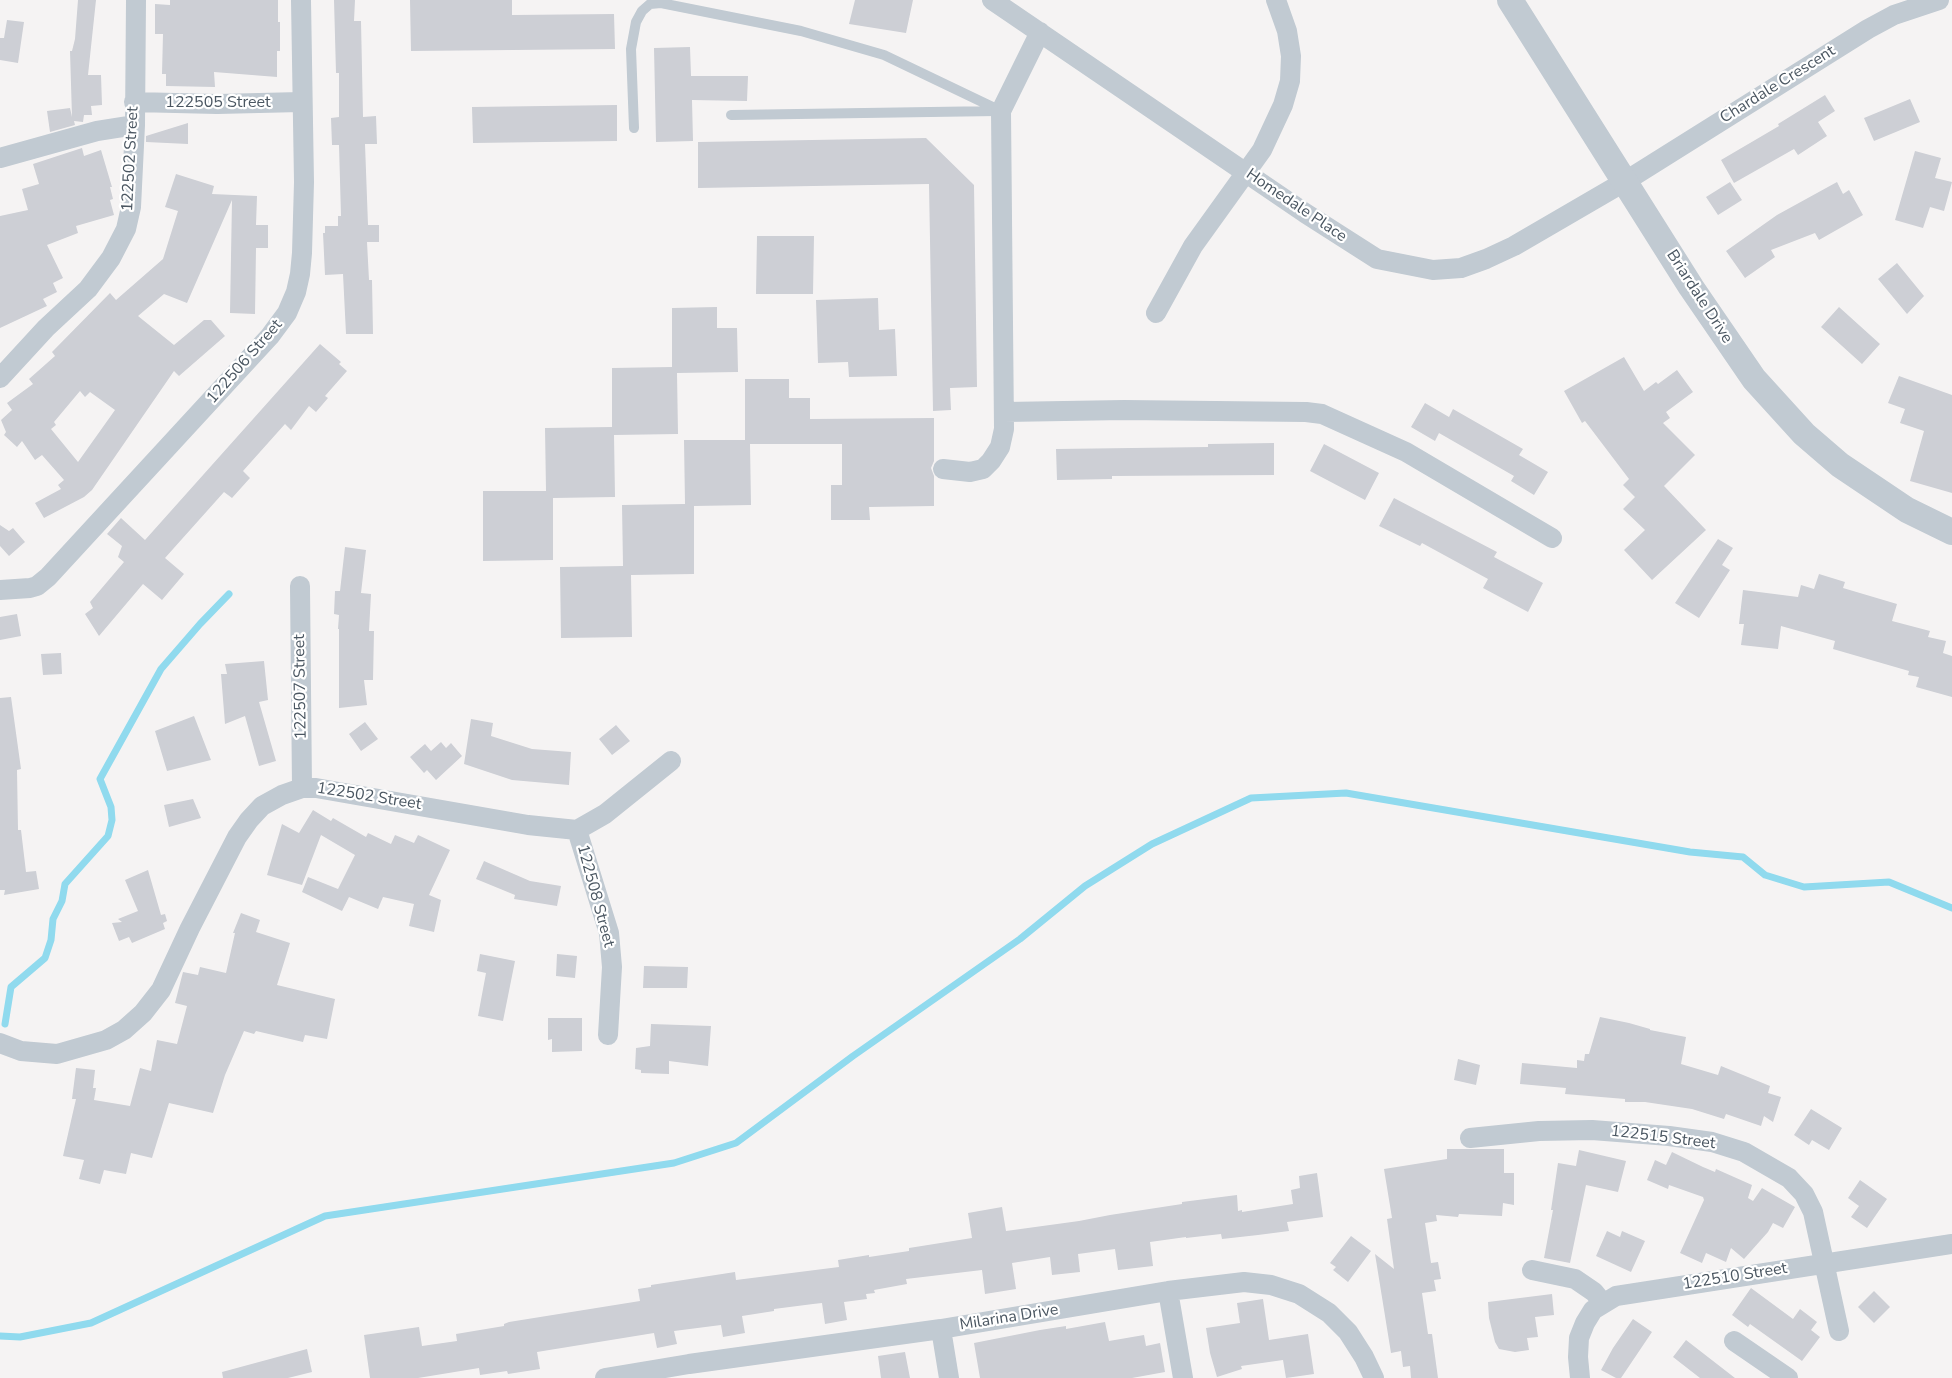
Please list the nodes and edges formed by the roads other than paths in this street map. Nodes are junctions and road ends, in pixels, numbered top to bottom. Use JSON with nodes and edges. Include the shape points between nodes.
{"nodes":[{"id":1,"x":136,"y":0,"type":"edge"},
{"id":2,"x":301,"y":0,"type":"edge"},
{"id":3,"x":992,"y":0,"type":"edge"},
{"id":4,"x":1276,"y":0,"type":"edge"},
{"id":5,"x":1510,"y":0,"type":"edge"},
{"id":6,"x":1939,"y":0,"type":"edge"},
{"id":7,"x":1040,"y":32,"type":"junction"},
{"id":8,"x":134,"y":102,"type":"junction"},
{"id":9,"x":301,"y":102,"type":"junction"},
{"id":10,"x":1000,"y":111,"type":"junction"},
{"id":11,"x":731,"y":115,"type":"dead end"},
{"id":12,"x":135,"y":125,"type":"junction"},
{"id":13,"x":634,"y":128,"type":"dead end"},
{"id":14,"x":0,"y":158,"type":"edge"},
{"id":15,"x":1247,"y":173,"type":"junction"},
{"id":16,"x":1624,"y":182,"type":"junction"},
{"id":17,"x":1156,"y":313,"type":"dead end"},
{"id":18,"x":0,"y":378,"type":"edge"},
{"id":19,"x":1005,"y":412,"type":"junction"},
{"id":20,"x":943,"y":470,"type":"dead end"},
{"id":21,"x":1952,"y":532,"type":"edge"},
{"id":22,"x":1552,"y":538,"type":"dead end"},
{"id":23,"x":300,"y":586,"type":"dead end"},
{"id":24,"x":0,"y":590,"type":"edge"},
{"id":25,"x":671,"y":761,"type":"dead end"},
{"id":26,"x":302,"y":788,"type":"junction"},
{"id":27,"x":577,"y":830,"type":"junction"},
{"id":28,"x":608,"y":1035,"type":"dead end"},
{"id":29,"x":0,"y":1043,"type":"edge"},
{"id":30,"x":1470,"y":1138,"type":"dead end"},
{"id":31,"x":1952,"y":1244,"type":"edge"},
{"id":32,"x":1823,"y":1263,"type":"junction"},
{"id":33,"x":1532,"y":1270,"type":"dead end"},
{"id":34,"x":1168,"y":1291,"type":"junction"},
{"id":35,"x":1603,"y":1303,"type":"junction"},
{"id":36,"x":941,"y":1329,"type":"junction"},
{"id":37,"x":1839,"y":1331,"type":"dead end"},
{"id":38,"x":1734,"y":1341,"type":"dead end"},
{"id":39,"x":605,"y":1378,"type":"edge"},
{"id":40,"x":949,"y":1378,"type":"edge"},
{"id":41,"x":1183,"y":1378,"type":"edge"},
{"id":42,"x":1374,"y":1378,"type":"edge"},
{"id":43,"x":1580,"y":1378,"type":"edge"},
{"id":44,"x":1788,"y":1378,"type":"edge"}],
"edges":[{"from":1,"to":8,"type":"street","name":"122502 Street"},
{"from":2,"to":9,"type":"street","name":"122506 Street"},
{"from":3,"to":7,"type":"street","name":"Homedale Place"},
{"from":4,"to":15,"type":"street","via":[[1287,30],[1290,81],[1272,129]]},
{"from":5,"to":16,"type":"street","name":"Briardale Drive"},
{"from":6,"to":16,"type":"street","name":"Chardale Crescent","via":[[1894,15],[1868,29]]},
{"from":7,"to":10,"type":"street"},
{"from":7,"to":15,"type":"street","name":"Homedale Place"},
{"from":8,"to":9,"type":"street","name":"122505 Street"},
{"from":8,"to":12,"type":"street","name":"122502 Street"},
{"from":9,"to":24,"type":"street","name":"122506 Street","via":[[302,253],[296,292],[287,313],[48,577],[30,588]]},
{"from":10,"to":11,"type":"lane"},
{"from":10,"to":13,"type":"lane","via":[[884,55],[801,31],[661,3],[650,4],[636,22],[631,48]]},
{"from":10,"to":19,"type":"street"},
{"from":12,"to":14,"type":"street","via":[[97,131]]},
{"from":12,"to":18,"type":"street","name":"122502 Street","via":[[131,207],[120,243],[88,289]]},
{"from":15,"to":16,"type":"street","name":"Homedale Place","via":[[1377,259],[1433,270],[1461,268],[1515,246]]},
{"from":15,"to":17,"type":"street","via":[[1193,246]]},
{"from":16,"to":21,"type":"street","name":"Briardale Drive","via":[[1748,370],[1804,434],[1849,472],[1907,510]]},
{"from":19,"to":20,"type":"street","via":[[1000,447],[983,469]]},
{"from":19,"to":22,"type":"street","via":[[1322,414],[1406,452]]},
{"from":23,"to":26,"type":"street","name":"122507 Street"},
{"from":25,"to":27,"type":"street","via":[[605,814]]},
{"from":26,"to":27,"type":"street","name":"122502 Street","via":[[350,792],[528,825]]},
{"from":26,"to":29,"type":"street","name":"122502 Street","via":[[262,806],[249,820],[217,874],[161,990],[124,1030],[106,1040],[57,1054],[21,1051]]},
{"from":27,"to":28,"type":"street","name":"122508 Street","via":[[609,933],[612,967]]},
{"from":30,"to":32,"type":"street","name":"122515 Street","via":[[1592,1130],[1701,1140],[1744,1152],[1789,1178],[1804,1194],[1813,1212]]},
{"from":31,"to":32,"type":"street","name":"122510 Street"},
{"from":32,"to":35,"type":"street","name":"122510 Street","via":[[1616,1296]]},
{"from":32,"to":37,"type":"street","name":"122515 Street"},
{"from":33,"to":35,"type":"street","via":[[1575,1279]]},
{"from":34,"to":36,"type":"street","name":"Milarina Drive"},
{"from":34,"to":41,"type":"street"},
{"from":34,"to":42,"type":"street","name":"Milarina Drive","via":[[1244,1282],[1299,1294],[1329,1313],[1348,1332]]},
{"from":35,"to":43,"type":"street","via":[[1593,1310],[1579,1338]]},
{"from":36,"to":39,"type":"street","name":"Milarina Drive"},
{"from":36,"to":40,"type":"street"},
{"from":38,"to":44,"type":"street"}]}
